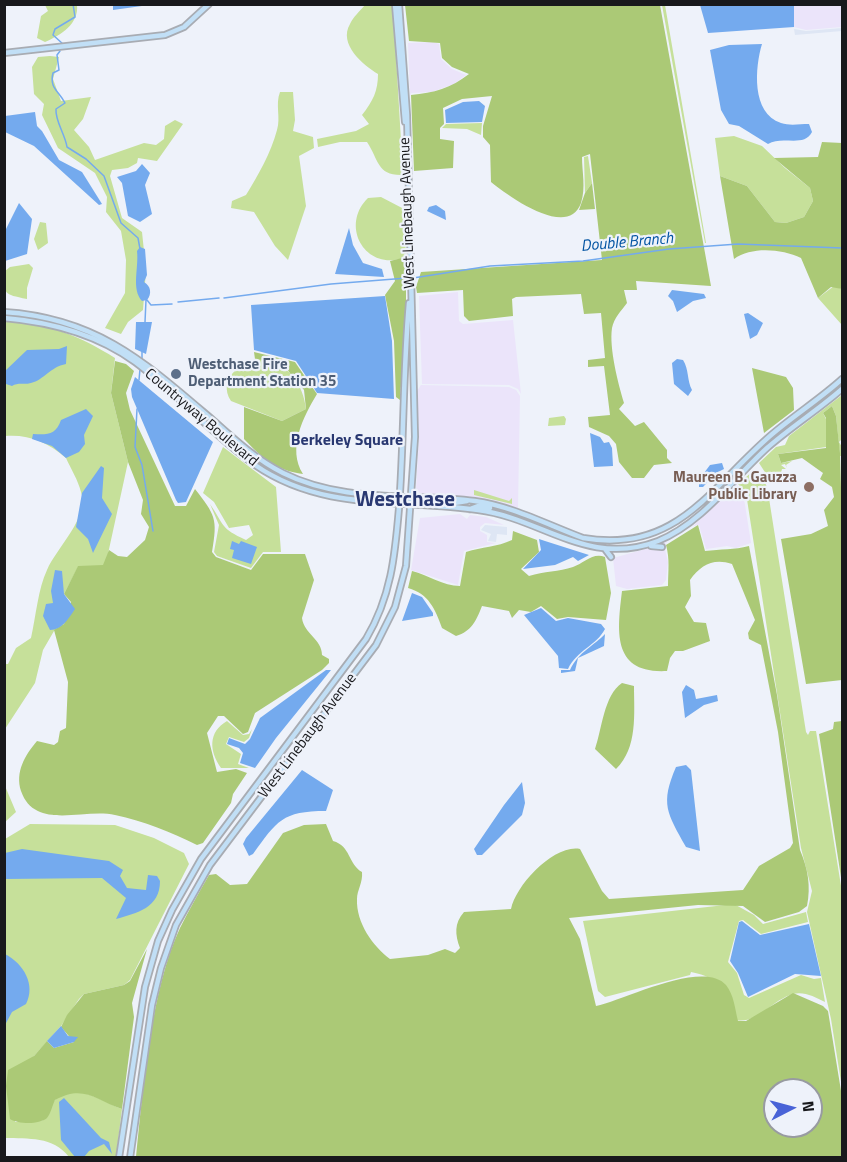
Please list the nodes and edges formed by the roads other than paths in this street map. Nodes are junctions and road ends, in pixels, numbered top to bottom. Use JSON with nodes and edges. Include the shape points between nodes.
{"nodes":[{"id":1,"x":209,"y":4,"type":"edge"},
{"id":2,"x":397,"y":4,"type":"edge"},
{"id":3,"x":4,"y":53,"type":"edge"},
{"id":4,"x":410,"y":297,"type":"junction"},
{"id":5,"x":4,"y":312,"type":"edge"},
{"id":6,"x":4,"y":318,"type":"edge"},
{"id":7,"x":48,"y":318,"type":"junction"},
{"id":8,"x":47,"y":324,"type":"junction"},
{"id":9,"x":110,"y":347,"type":"junction"},
{"id":10,"x":112,"y":354,"type":"dead end"},
{"id":11,"x":158,"y":373,"type":"junction"},
{"id":12,"x":154,"y":379,"type":"junction"},
{"id":13,"x":843,"y":379,"type":"edge"},
{"id":14,"x":405,"y":388,"type":"junction"},
{"id":15,"x":414,"y":388,"type":"junction"},
{"id":16,"x":843,"y":389,"type":"edge"},
{"id":17,"x":776,"y":431,"type":"junction"},
{"id":18,"x":780,"y":437,"type":"junction"},
{"id":19,"x":746,"y":458,"type":"junction"},
{"id":20,"x":259,"y":459,"type":"junction"},
{"id":21,"x":751,"y":463,"type":"junction"},
{"id":22,"x":255,"y":465,"type":"junction"},
{"id":23,"x":400,"y":497,"type":"junction"},
{"id":24,"x":411,"y":497,"type":"junction"},
{"id":25,"x":702,"y":500,"type":"junction"},
{"id":26,"x":468,"y":501,"type":"junction"},
{"id":27,"x":399,"y":505,"type":"junction"},
{"id":28,"x":411,"y":505,"type":"junction"},
{"id":29,"x":707,"y":506,"type":"junction"},
{"id":30,"x":435,"y":507,"type":"junction"},
{"id":31,"x":470,"y":509,"type":"junction"},
{"id":32,"x":512,"y":511,"type":"junction"},
{"id":33,"x":506,"y":517,"type":"junction"},
{"id":34,"x":662,"y":531,"type":"junction"},
{"id":35,"x":555,"y":536,"type":"junction"},
{"id":36,"x":612,"y":539,"type":"junction"},
{"id":37,"x":662,"y":547,"type":"dead end"},
{"id":38,"x":603,"y":548,"type":"junction"},
{"id":39,"x":625,"y":548,"type":"junction"},
{"id":40,"x":611,"y":549,"type":"junction"},
{"id":41,"x":611,"y":557,"type":"dead end"},
{"id":42,"x":119,"y":1158,"type":"edge"},
{"id":43,"x":130,"y":1158,"type":"edge"}],
"edges":[{"from":1,"to":3,"type":"street","via":[[184,27],[165,35]]},
{"from":2,"to":4,"type":"street","name":"West Linebaugh Avenue","via":[[406,128]]},
{"from":4,"to":14,"type":"street","name":"West Linebaugh Avenue"},
{"from":4,"to":15,"type":"street","name":"West Linebaugh Avenue"},
{"from":5,"to":7,"type":"street","name":"Countryway Boulevard"},
{"from":6,"to":8,"type":"street","name":"Countryway Boulevard"},
{"from":7,"to":8,"type":"street"},
{"from":7,"to":11,"type":"street","name":"Countryway Boulevard","via":[[118,344]]},
{"from":8,"to":9,"type":"street","name":"Countryway Boulevard"},
{"from":9,"to":10,"type":"street"},
{"from":9,"to":12,"type":"street","name":"Countryway Boulevard"},
{"from":11,"to":12,"type":"street"},
{"from":11,"to":20,"type":"street","name":"Countryway Boulevard"},
{"from":12,"to":22,"type":"street","name":"Countryway Boulevard"},
{"from":13,"to":17,"type":"street"},
{"from":14,"to":15,"type":"street"},
{"from":14,"to":23,"type":"street","name":"West Linebaugh Avenue"},
{"from":15,"to":24,"type":"street","name":"West Linebaugh Avenue"},
{"from":16,"to":18,"type":"street","name":"Countryway Boulevard"},
{"from":17,"to":18,"type":"street"},
{"from":17,"to":19,"type":"street"},
{"from":18,"to":21,"type":"street","name":"Countryway Boulevard"},
{"from":19,"to":21,"type":"street"},
{"from":19,"to":25,"type":"street"},
{"from":20,"to":22,"type":"street"},
{"from":20,"to":23,"type":"street","name":"Countryway Boulevard","via":[[290,477],[322,488]]},
{"from":21,"to":29,"type":"street","name":"Countryway Boulevard"},
{"from":22,"to":27,"type":"street","name":"Countryway Boulevard","via":[[318,495]]},
{"from":23,"to":24,"type":"street","name":"Countryway Boulevard"},
{"from":23,"to":27,"type":"street","name":"West Linebaugh Avenue"},
{"from":24,"to":26,"type":"street","name":"Countryway Boulevard"},
{"from":24,"to":28,"type":"street","name":"West Linebaugh Avenue"},
{"from":25,"to":29,"type":"street"},
{"from":25,"to":34,"type":"street"},
{"from":26,"to":30,"type":"street"},
{"from":26,"to":32,"type":"street","name":"Countryway Boulevard"},
{"from":27,"to":28,"type":"street","name":"Countryway Boulevard"},
{"from":27,"to":42,"type":"street","name":"West Linebaugh Avenue","via":[[391,582],[373,629],[201,859],[164,927],[140,1006]]},
{"from":28,"to":30,"type":"street","name":"Countryway Boulevard"},
{"from":28,"to":43,"type":"street","name":"West Linebaugh Avenue","via":[[402,584],[376,645],[210,865],[176,926],[152,1005]]},
{"from":29,"to":39,"type":"street","name":"Countryway Boulevard","via":[[671,535]]},
{"from":30,"to":31,"type":"street","name":"Countryway Boulevard"},
{"from":31,"to":32,"type":"street","via":[[480,506]]},
{"from":31,"to":33,"type":"street","name":"Countryway Boulevard"},
{"from":32,"to":33,"type":"street"},
{"from":32,"to":36,"type":"street","name":"Countryway Boulevard","via":[[583,538]]},
{"from":33,"to":35,"type":"street","name":"Countryway Boulevard"},
{"from":34,"to":36,"type":"street","via":[[622,541]]},
{"from":34,"to":40,"type":"street"},
{"from":35,"to":36,"type":"street","via":[[600,546]]},
{"from":35,"to":38,"type":"street","name":"Countryway Boulevard"},
{"from":37,"to":39,"type":"street"},
{"from":38,"to":40,"type":"street","name":"Countryway Boulevard"},
{"from":38,"to":41,"type":"street"},
{"from":39,"to":40,"type":"street","name":"Countryway Boulevard"}]}
